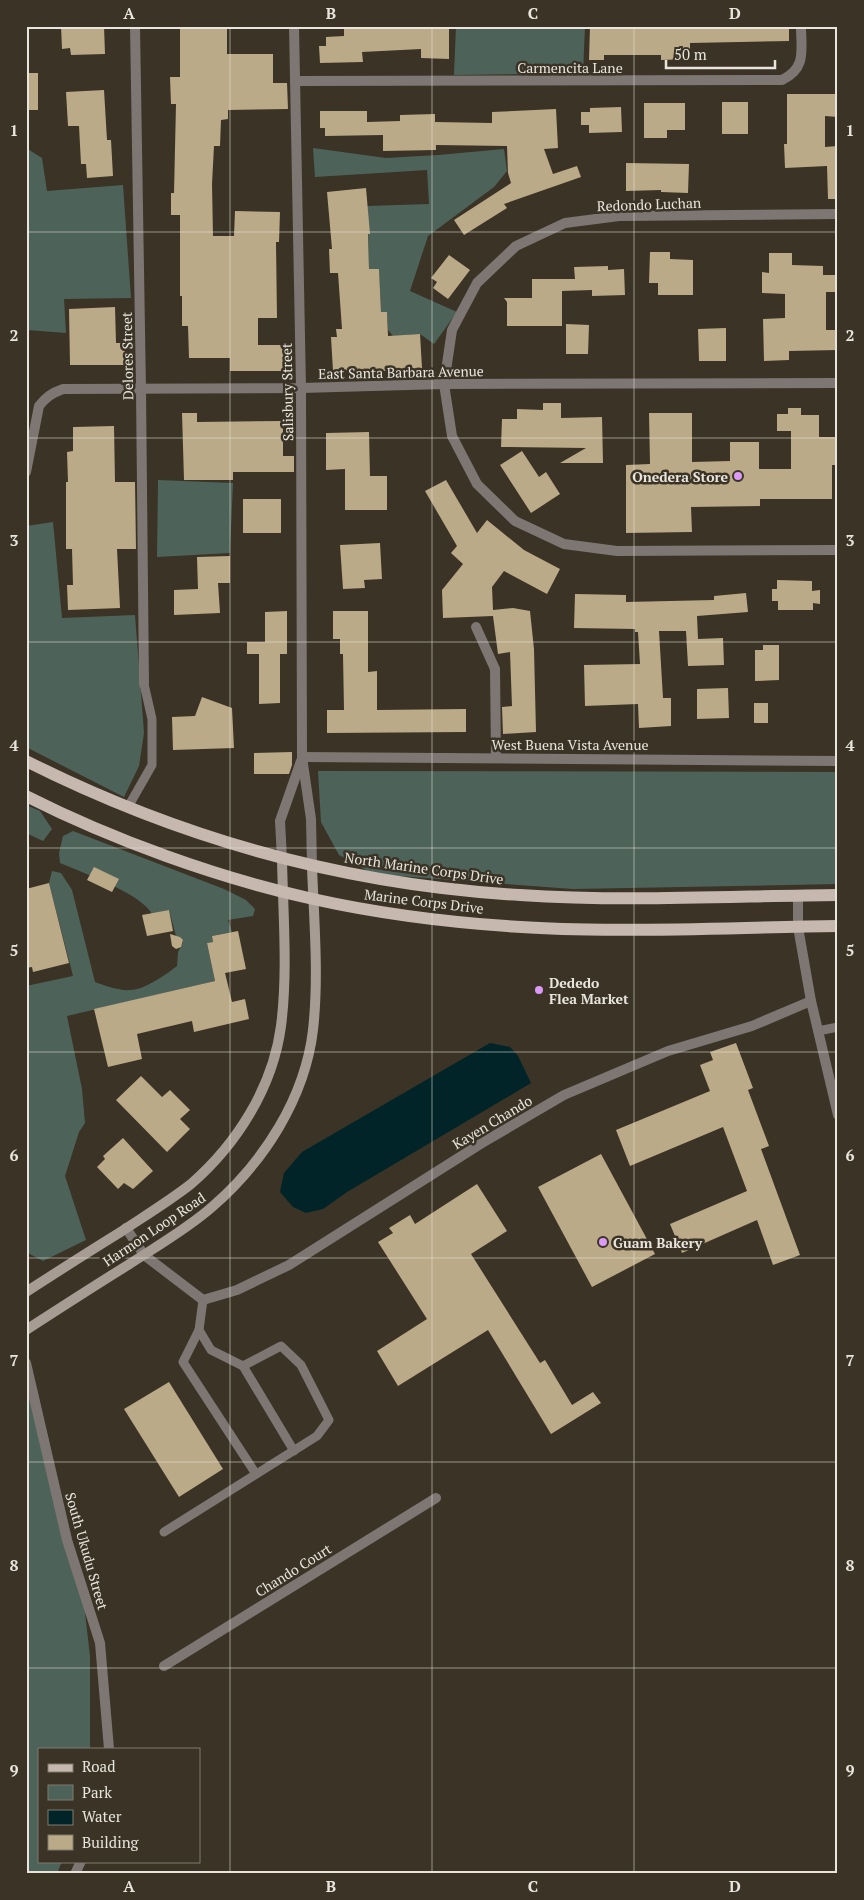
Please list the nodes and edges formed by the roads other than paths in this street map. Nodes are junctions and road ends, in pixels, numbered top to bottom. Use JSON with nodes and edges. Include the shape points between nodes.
{"nodes":[{"id":1,"x":134,"y":26,"type":"edge"},
{"id":2,"x":294,"y":26,"type":"edge"},
{"id":3,"x":801,"y":26,"type":"edge"},
{"id":4,"x":295,"y":81,"type":"junction"},
{"id":5,"x":838,"y":214,"type":"edge"},
{"id":6,"x":838,"y":383,"type":"edge"},
{"id":7,"x":444,"y":384,"type":"junction"},
{"id":8,"x":301,"y":388,"type":"junction"},
{"id":9,"x":142,"y":390,"type":"junction"},
{"id":10,"x":26,"y":472,"type":"edge"},
{"id":11,"x":838,"y":550,"type":"edge"},
{"id":12,"x":476,"y":627,"type":"dead end"},
{"id":13,"x":144,"y":684,"type":"joint"},
{"id":14,"x":302,"y":757,"type":"junction"},
{"id":15,"x":496,"y":758,"type":"junction"},
{"id":16,"x":26,"y":761,"type":"edge"},
{"id":17,"x":838,"y":761,"type":"edge"},
{"id":18,"x":26,"y":796,"type":"edge"},
{"id":19,"x":128,"y":807,"type":"junction"},
{"id":20,"x":282,"y":859,"type":"junction"},
{"id":21,"x":312,"y":867,"type":"junction"},
{"id":22,"x":282,"y":892,"type":"junction"},
{"id":23,"x":838,"y":895,"type":"edge"},
{"id":24,"x":798,"y":896,"type":"junction"},
{"id":25,"x":313,"y":899,"type":"junction"},
{"id":26,"x":798,"y":926,"type":"junction"},
{"id":27,"x":838,"y":926,"type":"edge"},
{"id":28,"x":811,"y":1001,"type":"junction"},
{"id":29,"x":838,"y":1027,"type":"edge"},
{"id":30,"x":818,"y":1031,"type":"junction"},
{"id":31,"x":833,"y":1076,"type":"edge"},
{"id":32,"x":838,"y":1115,"type":"edge"},
{"id":33,"x":126,"y":1228,"type":"junction"},
{"id":34,"x":144,"y":1254,"type":"junction"},
{"id":35,"x":26,"y":1292,"type":"edge"},
{"id":36,"x":203,"y":1300,"type":"junction"},
{"id":37,"x":26,"y":1330,"type":"edge"},
{"id":38,"x":199,"y":1330,"type":"junction"},
{"id":39,"x":26,"y":1363,"type":"edge"},
{"id":40,"x":243,"y":1366,"type":"junction"},
{"id":41,"x":294,"y":1451,"type":"junction"},
{"id":42,"x":256,"y":1474,"type":"junction"},
{"id":43,"x":436,"y":1498,"type":"dead end"},
{"id":44,"x":164,"y":1532,"type":"dead end"},
{"id":45,"x":164,"y":1666,"type":"dead end"},
{"id":46,"x":109,"y":1748,"type":"edge"},
{"id":47,"x":81,"y":1862,"type":"edge"},
{"id":48,"x":75,"y":1874,"type":"edge"}],
"edges":[{"from":1,"to":9,"type":"street","name":"Delores Street"},
{"from":2,"to":4,"type":"street","name":"Salisbury Street"},
{"from":3,"to":4,"type":"street","name":"Carmencita Lane","via":[[801,63],[797,70],[782,80]]},
{"from":4,"to":8,"type":"street","name":"Salisbury Street"},
{"from":5,"to":7,"type":"street","name":"Redondo Luchan","via":[[618,216],[565,223],[516,246],[477,283],[452,330]]},
{"from":6,"to":7,"type":"street","name":"East Santa Barbara Avenue"},
{"from":7,"to":8,"type":"street","name":"East Santa Barbara Avenue"},
{"from":7,"to":11,"type":"street","name":"Redondo Luchan","via":[[452,436],[477,484],[515,521],[564,544],[617,551]]},
{"from":8,"to":9,"type":"street","name":"East Santa Barbara Avenue"},
{"from":8,"to":14,"type":"street","name":"Salisbury Street"},
{"from":9,"to":10,"type":"street","name":"East Santa Barbara Avenue","via":[[63,389],[53,392],[39,406]]},
{"from":9,"to":13,"type":"street","name":"Delores Street"},
{"from":12,"to":15,"type":"street","via":[[495,669]]},
{"from":13,"to":19,"type":"lane","via":[[152,719],[152,765]]},
{"from":14,"to":15,"type":"street","name":"West Buena Vista Avenue"},
{"from":14,"to":20,"type":"street","name":"Salisbury Street","via":[[280,821]]},
{"from":14,"to":21,"type":"street","name":"Salisbury Street","via":[[311,819]]},
{"from":15,"to":17,"type":"street","name":"West Buena Vista Avenue"},
{"from":16,"to":19,"type":"main road","name":"North Marine Corps Drive"},
{"from":18,"to":22,"type":"main road","name":"Marine Corps Drive","via":[[157,851]]},
{"from":19,"to":20,"type":"main road","name":"North Marine Corps Drive","via":[[211,838]]},
{"from":20,"to":21,"type":"main road","name":"North Marine Corps Drive"},
{"from":20,"to":22,"type":"main road","name":"Harmon Loop Road"},
{"from":21,"to":24,"type":"main road","name":"North Marine Corps Drive","via":[[419,885],[519,896]]},
{"from":21,"to":25,"type":"main road","name":"Harmon Loop Road"},
{"from":22,"to":25,"type":"main road","name":"Marine Corps Drive"},
{"from":22,"to":33,"type":"main road","name":"Harmon Loop Road","via":[[284,992],[281,1026],[264,1085],[241,1128],[212,1164],[166,1202]]},
{"from":23,"to":24,"type":"main road","name":"North Marine Corps Drive"},
{"from":24,"to":26,"type":"street"},
{"from":25,"to":26,"type":"main road","name":"Marine Corps Drive","via":[[414,916],[517,926],[608,929]]},
{"from":25,"to":34,"type":"main road","name":"Harmon Loop Road","via":[[316,993],[313,1031],[293,1097],[258,1160],[236,1186],[211,1208]]},
{"from":26,"to":27,"type":"main road","name":"Marine Corps Drive"},
{"from":26,"to":28,"type":"street"},
{"from":28,"to":30,"type":"street"},
{"from":28,"to":36,"type":"street","name":"Kayen Chando","via":[[752,1026],[668,1051],[564,1095],[289,1265],[237,1290]]},
{"from":29,"to":30,"type":"lane"},
{"from":30,"to":31,"type":"street"},
{"from":31,"to":32,"type":"street"},
{"from":33,"to":34,"type":"street"},
{"from":33,"to":35,"type":"main road","name":"Harmon Loop Road"},
{"from":34,"to":36,"type":"street"},
{"from":34,"to":37,"type":"main road","name":"Harmon Loop Road"},
{"from":36,"to":38,"type":"lane"},
{"from":38,"to":40,"type":"lane","via":[[211,1350]]},
{"from":38,"to":42,"type":"lane","via":[[183,1362]]},
{"from":39,"to":46,"type":"street","name":"South Ukudu Street","via":[[67,1540],[100,1643]]},
{"from":40,"to":41,"type":"lane"},
{"from":40,"to":41,"type":"lane","via":[[281,1346],[301,1364],[329,1420],[317,1436]]},
{"from":41,"to":42,"type":"lane"},
{"from":42,"to":44,"type":"lane"},
{"from":43,"to":45,"type":"street","name":"Chando Court"},
{"from":47,"to":48,"type":"street"}]}
